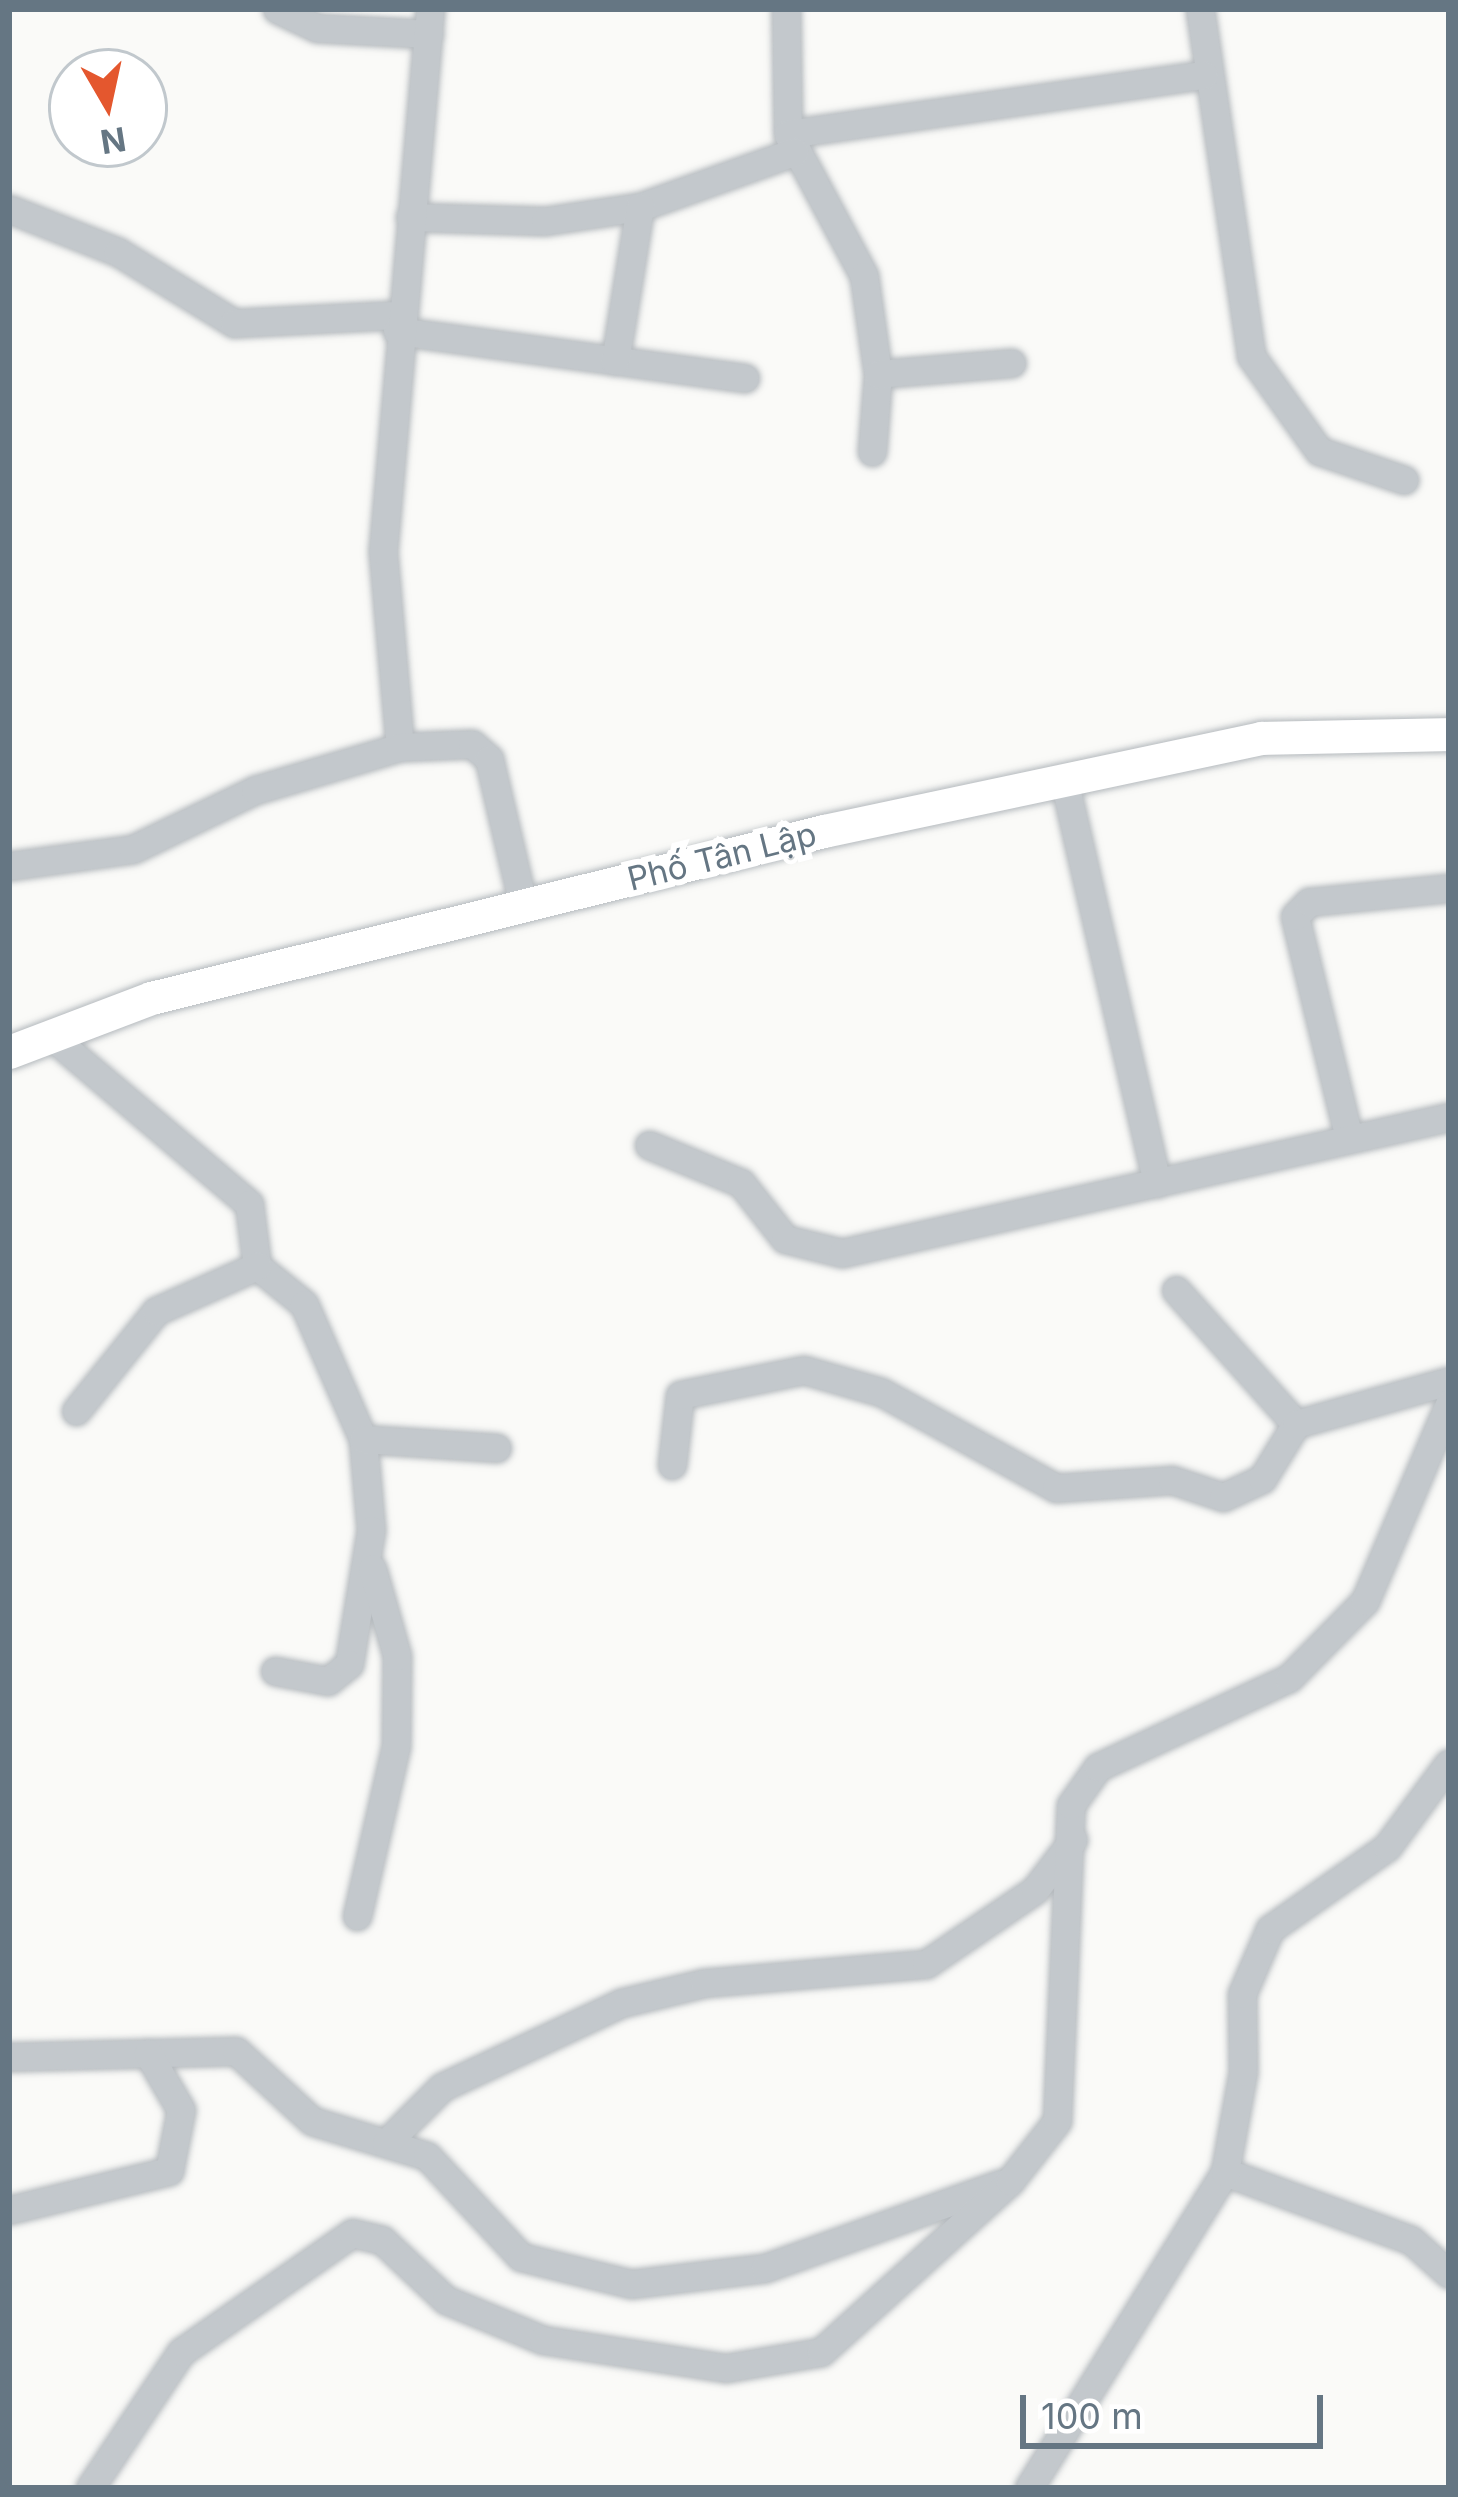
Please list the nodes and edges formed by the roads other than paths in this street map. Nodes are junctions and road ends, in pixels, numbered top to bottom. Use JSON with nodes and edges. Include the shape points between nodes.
{"nodes":[{"id":1,"x":277,"y":9,"type":"edge"},
{"id":2,"x":786,"y":9,"type":"edge"},
{"id":3,"x":1200,"y":9,"type":"edge"},
{"id":4,"x":430,"y":21,"type":"edge"},
{"id":5,"x":1204,"y":75,"type":"junction"},
{"id":6,"x":791,"y":143,"type":"junction"},
{"id":7,"x":640,"y":207,"type":"junction"},
{"id":8,"x":9,"y":209,"type":"edge"},
{"id":9,"x":410,"y":218,"type":"junction"},
{"id":10,"x":398,"y":323,"type":"junction"},
{"id":11,"x":615,"y":361,"type":"junction"},
{"id":12,"x":1012,"y":363,"type":"dead end"},
{"id":13,"x":878,"y":374,"type":"junction"},
{"id":14,"x":745,"y":378,"type":"dead end"},
{"id":15,"x":872,"y":452,"type":"dead end"},
{"id":16,"x":1404,"y":480,"type":"dead end"},
{"id":17,"x":1449,"y":734,"type":"edge"},
{"id":18,"x":400,"y":747,"type":"junction"},
{"id":19,"x":1064,"y":780,"type":"junction"},
{"id":20,"x":9,"y":866,"type":"edge"},
{"id":21,"x":1449,"y":888,"type":"edge"},
{"id":22,"x":524,"y":908,"type":"junction"},
{"id":23,"x":51,"y":1036,"type":"junction"},
{"id":24,"x":9,"y":1052,"type":"edge"},
{"id":25,"x":1449,"y":1118,"type":"edge"},
{"id":26,"x":1348,"y":1134,"type":"junction"},
{"id":27,"x":649,"y":1145,"type":"dead end"},
{"id":28,"x":1157,"y":1183,"type":"junction"},
{"id":29,"x":257,"y":1266,"type":"junction"},
{"id":30,"x":1176,"y":1290,"type":"dead end"},
{"id":31,"x":1449,"y":1381,"type":"edge"},
{"id":32,"x":1449,"y":1404,"type":"edge"},
{"id":33,"x":76,"y":1411,"type":"dead end"},
{"id":34,"x":1296,"y":1424,"type":"junction"},
{"id":35,"x":363,"y":1439,"type":"junction"},
{"id":36,"x":497,"y":1448,"type":"dead end"},
{"id":37,"x":672,"y":1465,"type":"dead end"},
{"id":38,"x":369,"y":1558,"type":"junction"},
{"id":39,"x":275,"y":1671,"type":"dead end"},
{"id":40,"x":1449,"y":1763,"type":"edge"},
{"id":41,"x":1074,"y":1838,"type":"junction"},
{"id":42,"x":357,"y":1916,"type":"dead end"},
{"id":43,"x":148,"y":2054,"type":"junction"},
{"id":44,"x":9,"y":2057,"type":"edge"},
{"id":45,"x":386,"y":2143,"type":"junction"},
{"id":46,"x":1225,"y":2172,"type":"junction"},
{"id":47,"x":1010,"y":2181,"type":"junction"},
{"id":48,"x":9,"y":2210,"type":"edge"},
{"id":49,"x":1449,"y":2274,"type":"edge"},
{"id":50,"x":90,"y":2488,"type":"edge"},
{"id":51,"x":1029,"y":2488,"type":"edge"}],
"edges":[{"from":1,"to":4,"type":"street","via":[[317,28]]},
{"from":2,"to":6,"type":"street"},
{"from":3,"to":5,"type":"street"},
{"from":4,"to":9,"type":"street"},
{"from":5,"to":6,"type":"street"},
{"from":5,"to":16,"type":"street","via":[[1251,356],[1319,451]]},
{"from":6,"to":7,"type":"street"},
{"from":6,"to":13,"type":"street","via":[[856,254]]},
{"from":7,"to":9,"type":"street","via":[[545,221]]},
{"from":7,"to":11,"type":"street"},
{"from":8,"to":10,"type":"street","via":[[118,252],[234,323]]},
{"from":9,"to":10,"type":"street"},
{"from":10,"to":11,"type":"street"},
{"from":10,"to":18,"type":"street","via":[[383,551]]},
{"from":11,"to":14,"type":"street"},
{"from":12,"to":13,"type":"street"},
{"from":13,"to":15,"type":"street"},
{"from":17,"to":19,"type":"main road","name":"Phố Tân Lập","via":[[1261,738]]},
{"from":18,"to":20,"type":"street","via":[[237,796],[152,844]]},
{"from":18,"to":22,"type":"street","via":[[484,751]]},
{"from":19,"to":22,"type":"main road","name":"Phố Tân Lập"},
{"from":19,"to":28,"type":"street"},
{"from":21,"to":26,"type":"street","via":[[1309,902],[1295,916]]},
{"from":22,"to":23,"type":"main road","name":"Phố Tân Lập","via":[[151,998]]},
{"from":23,"to":24,"type":"main road","name":"Phố Tân Lập"},
{"from":23,"to":29,"type":"street","via":[[128,1112],[220,1170],[249,1204]]},
{"from":25,"to":26,"type":"street"},
{"from":26,"to":28,"type":"street"},
{"from":27,"to":28,"type":"street","via":[[741,1183],[785,1239],[827,1252]]},
{"from":29,"to":33,"type":"street","via":[[156,1311]]},
{"from":29,"to":35,"type":"street","via":[[304,1304]]},
{"from":30,"to":34,"type":"street"},
{"from":31,"to":34,"type":"street"},
{"from":32,"to":41,"type":"street","via":[[1365,1601],[1289,1678],[1098,1767],[1071,1805]]},
{"from":34,"to":37,"type":"street","via":[[1247,1490],[1214,1498],[1172,1480],[1073,1491],[861,1383],[804,1370],[680,1395]]},
{"from":35,"to":36,"type":"street"},
{"from":35,"to":38,"type":"street"},
{"from":38,"to":39,"type":"street","via":[[349,1664],[328,1681]]},
{"from":38,"to":42,"type":"street","via":[[397,1656],[396,1746]]},
{"from":40,"to":46,"type":"street","via":[[1388,1846],[1270,1929],[1242,1994],[1244,2072]]},
{"from":41,"to":45,"type":"street","via":[[1035,1890],[926,1964],[704,1983],[621,2003],[442,2086]]},
{"from":41,"to":47,"type":"street","via":[[1057,2121]]},
{"from":43,"to":44,"type":"street"},
{"from":43,"to":45,"type":"street","via":[[236,2051],[312,2121]]},
{"from":43,"to":48,"type":"street","via":[[181,2110],[169,2170]]},
{"from":45,"to":47,"type":"street","via":[[436,2163],[521,2257],[653,2287],[765,2268]]},
{"from":46,"to":49,"type":"street","via":[[1411,2240]]},
{"from":46,"to":51,"type":"street"},
{"from":47,"to":50,"type":"street","via":[[821,2352],[776,2367],[543,2340],[446,2300],[382,2240],[352,2233],[181,2352]]}]}
